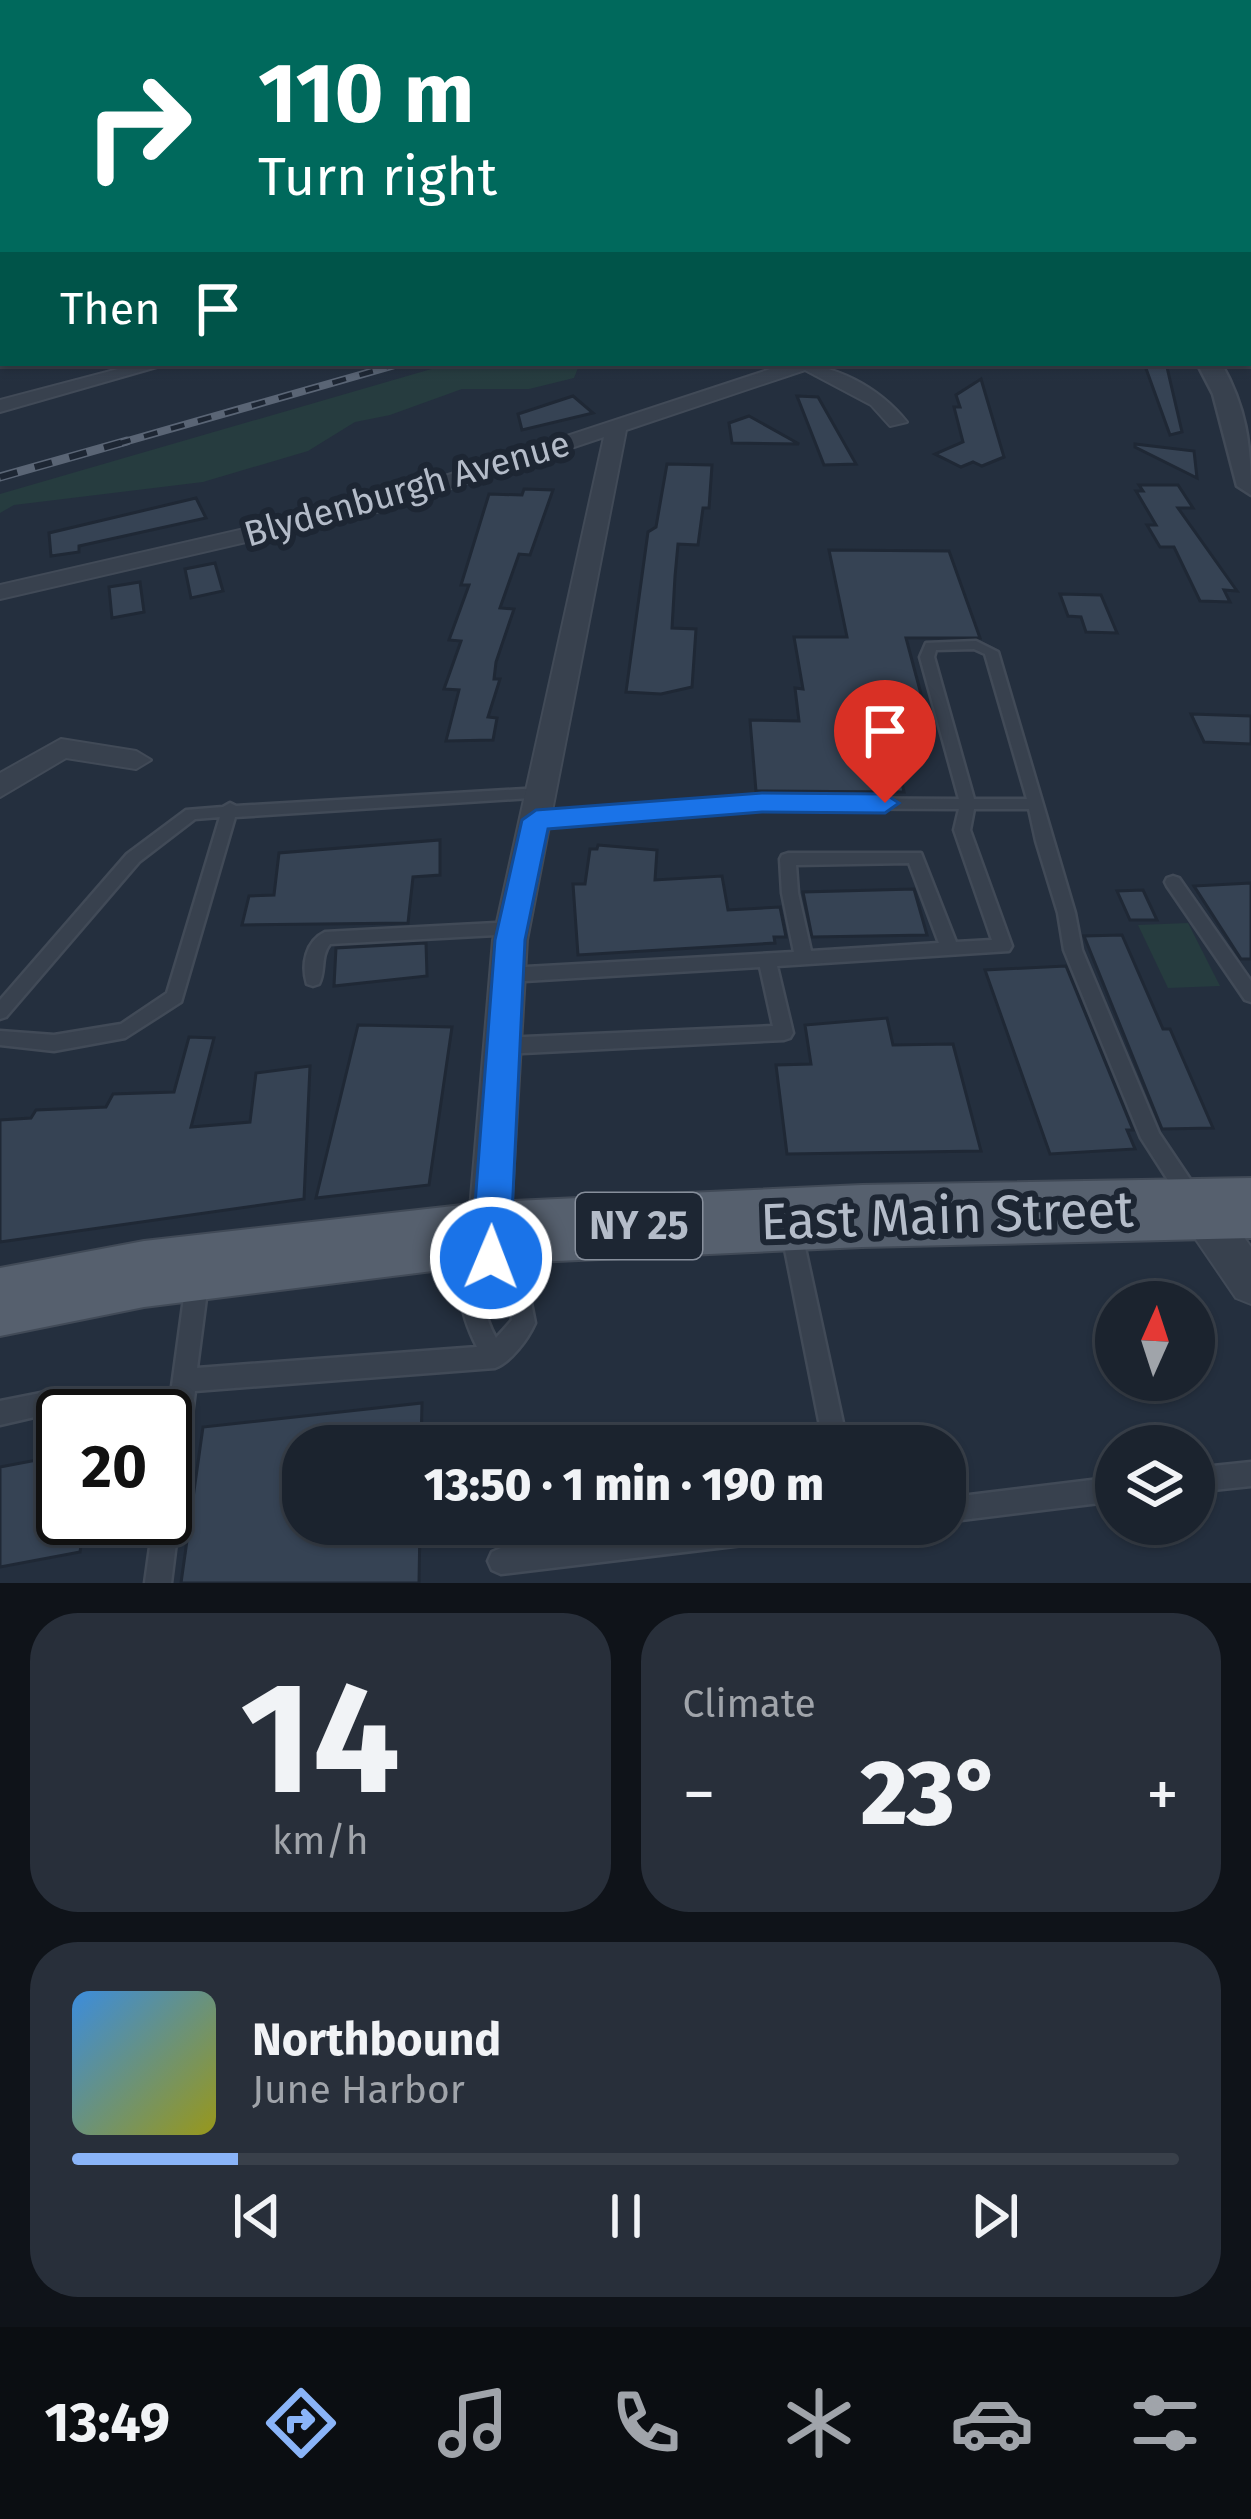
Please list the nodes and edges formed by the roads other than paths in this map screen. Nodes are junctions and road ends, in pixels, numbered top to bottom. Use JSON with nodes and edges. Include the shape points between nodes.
{"nodes":[{"id":1,"x":151,"y":366,"type":"edge"},
{"id":2,"x":798,"y":366,"type":"edge"},
{"id":3,"x":813,"y":366,"type":"edge"},
{"id":4,"x":1211,"y":366,"type":"edge"},
{"id":5,"x":0,"y":406,"type":"edge"},
{"id":6,"x":897,"y":422,"type":"dead end"},
{"id":7,"x":617,"y":426,"type":"junction"},
{"id":8,"x":1251,"y":486,"type":"edge"},
{"id":9,"x":0,"y":592,"type":"edge"},
{"id":10,"x":136,"y":760,"type":"dead end"},
{"id":11,"x":0,"y":787,"type":"edge"},
{"id":12,"x":968,"y":804,"type":"junction"},
{"id":13,"x":1036,"y":804,"type":"junction"},
{"id":14,"x":538,"y":806,"type":"junction"},
{"id":15,"x":230,"y":808,"type":"junction"},
{"id":16,"x":1172,"y":882,"type":"dead end"},
{"id":17,"x":513,"y":928,"type":"junction"},
{"id":18,"x":950,"y":949,"type":"junction"},
{"id":19,"x":804,"y":958,"type":"junction"},
{"id":20,"x":767,"y":960,"type":"junction"},
{"id":21,"x":508,"y":975,"type":"junction"},
{"id":22,"x":313,"y":979,"type":"dead end"},
{"id":23,"x":1251,"y":995,"type":"edge"},
{"id":24,"x":0,"y":1012,"type":"edge"},
{"id":25,"x":0,"y":1038,"type":"edge"},
{"id":26,"x":504,"y":1046,"type":"junction"},
{"id":27,"x":1225,"y":1209,"type":"edge"},
{"id":28,"x":789,"y":1220,"type":"junction"},
{"id":29,"x":490,"y":1245,"type":"junction"},
{"id":30,"x":199,"y":1268,"type":"junction"},
{"id":31,"x":1251,"y":1283,"type":"edge"},
{"id":32,"x":0,"y":1302,"type":"edge"},
{"id":33,"x":495,"y":1357,"type":"junction"},
{"id":34,"x":184,"y":1380,"type":"junction"},
{"id":35,"x":36,"y":1406,"type":"edge"},
{"id":36,"x":0,"y":1413,"type":"edge"},
{"id":37,"x":832,"y":1425,"type":"edge"},
{"id":38,"x":1251,"y":1474,"type":"edge"},
{"id":39,"x":1215,"y":1478,"type":"edge"},
{"id":40,"x":1095,"y":1492,"type":"edge"},
{"id":41,"x":966,"y":1507,"type":"edge"},
{"id":42,"x":638,"y":1545,"type":"edge"},
{"id":43,"x":501,"y":1561,"type":"dead end"},
{"id":44,"x":158,"y":1583,"type":"edge"}],
"edges":[{"from":1,"to":5,"type":"street"},
{"from":2,"to":7,"type":"street","name":"Blydenburgh Avenue"},
{"from":3,"to":6,"type":"street","via":[[878,401]]},
{"from":4,"to":8,"type":"street"},
{"from":7,"to":9,"type":"street","name":"Blydenburgh Avenue","via":[[381,504]]},
{"from":7,"to":14,"type":"street"},
{"from":10,"to":11,"type":"street","via":[[61,748]]},
{"from":12,"to":13,"type":"lane"},
{"from":12,"to":13,"type":"lane","via":[[927,657],[931,646],[991,652]]},
{"from":12,"to":14,"type":"lane"},
{"from":12,"to":18,"type":"lane","via":[[962,830],[1003,946]]},
{"from":13,"to":27,"type":"lane","via":[[1072,950],[1151,1138]]},
{"from":14,"to":15,"type":"lane"},
{"from":14,"to":17,"type":"street"},
{"from":15,"to":24,"type":"lane","via":[[191,814],[134,858]]},
{"from":15,"to":25,"type":"lane","via":[[175,997],[125,1031],[54,1042]]},
{"from":16,"to":23,"type":"lane"},
{"from":17,"to":21,"type":"street"},
{"from":17,"to":22,"type":"lane","via":[[325,938]]},
{"from":18,"to":19,"type":"lane"},
{"from":18,"to":19,"type":"lane","via":[[915,857],[788,859]]},
{"from":19,"to":20,"type":"lane"},
{"from":20,"to":21,"type":"lane"},
{"from":20,"to":26,"type":"lane","via":[[784,1033]]},
{"from":21,"to":26,"type":"street"},
{"from":26,"to":29,"type":"street"},
{"from":27,"to":28,"type":"main road","name":"East Main Street","number":"NY 25"},
{"from":27,"to":31,"type":"street"},
{"from":28,"to":29,"type":"main road","name":"East Main Street","number":"NY 25"},
{"from":28,"to":37,"type":"lane"},
{"from":29,"to":30,"type":"main road","name":"East Main Street","number":"NY 25"},
{"from":29,"to":33,"type":"lane","via":[[473,1285],[477,1328]]},
{"from":29,"to":33,"type":"lane","via":[[517,1279],[524,1323]]},
{"from":30,"to":32,"type":"main road","name":"East Main Street","number":"NY 25"},
{"from":30,"to":34,"type":"lane"},
{"from":33,"to":34,"type":"lane"},
{"from":34,"to":44,"type":"lane"},
{"from":35,"to":36,"type":"lane"},
{"from":38,"to":39,"type":"lane"},
{"from":40,"to":41,"type":"lane"},
{"from":42,"to":43,"type":"lane"}]}
